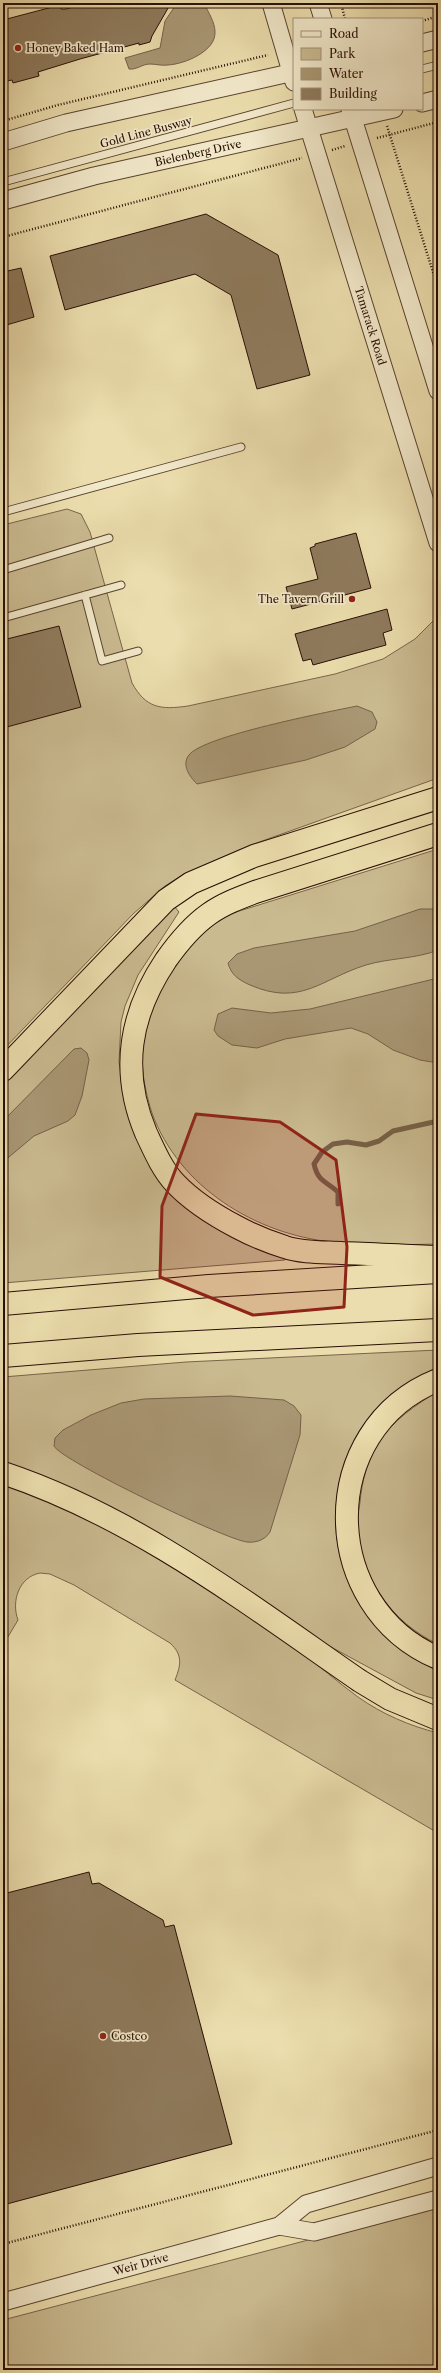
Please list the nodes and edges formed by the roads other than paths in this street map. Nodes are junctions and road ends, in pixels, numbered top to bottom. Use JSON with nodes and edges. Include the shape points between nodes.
{"nodes":[{"id":1,"x":271,"y":3,"type":"edge"},
{"id":2,"x":318,"y":3,"type":"edge"},
{"id":3,"x":322,"y":18,"type":"edge"},
{"id":4,"x":438,"y":39,"type":"edge"},
{"id":5,"x":423,"y":43,"type":"edge"},
{"id":6,"x":438,"y":65,"type":"edge"},
{"id":7,"x":423,"y":69,"type":"edge"},
{"id":8,"x":293,"y":76,"type":"edge"},
{"id":9,"x":438,"y":99,"type":"edge"},
{"id":10,"x":423,"y":102,"type":"edge"},
{"id":11,"x":293,"y":103,"type":"edge"},
{"id":12,"x":303,"y":110,"type":"edge"},
{"id":13,"x":386,"y":110,"type":"edge"},
{"id":14,"x":352,"y":114,"type":"edge"},
{"id":15,"x":308,"y":128,"type":"junction"},
{"id":16,"x":3,"y":142,"type":"edge"},
{"id":17,"x":3,"y":182,"type":"edge"},
{"id":18,"x":3,"y":201,"type":"edge"},
{"id":19,"x":438,"y":390,"type":"edge"},
{"id":20,"x":241,"y":447,"type":"dead end"},
{"id":21,"x":3,"y":512,"type":"edge"},
{"id":22,"x":109,"y":538,"type":"dead end"},
{"id":23,"x":438,"y":543,"type":"edge"},
{"id":24,"x":3,"y":570,"type":"edge"},
{"id":25,"x":121,"y":585,"type":"dead end"},
{"id":26,"x":85,"y":595,"type":"junction"},
{"id":27,"x":3,"y":618,"type":"edge"},
{"id":28,"x":138,"y":651,"type":"dead end"},
{"id":29,"x":438,"y":798,"type":"edge"},
{"id":30,"x":438,"y":834,"type":"edge"},
{"id":31,"x":3,"y":1070,"type":"edge"},
{"id":32,"x":438,"y":1257,"type":"edge"},
{"id":33,"x":438,"y":1272,"type":"edge"},
{"id":34,"x":3,"y":1304,"type":"edge"},
{"id":35,"x":438,"y":1330,"type":"edge"},
{"id":36,"x":3,"y":1356,"type":"edge"},
{"id":37,"x":438,"y":1380,"type":"edge"},
{"id":38,"x":3,"y":1473,"type":"edge"},
{"id":39,"x":438,"y":1658,"type":"edge"},
{"id":40,"x":438,"y":1719,"type":"edge"},
{"id":41,"x":438,"y":2166,"type":"edge"},
{"id":42,"x":438,"y":2199,"type":"edge"},
{"id":43,"x":279,"y":2226,"type":"junction"},
{"id":44,"x":3,"y":2302,"type":"edge"}],
"edges":[{"from":1,"to":8,"type":"street"},
{"from":2,"to":3,"type":"street"},
{"from":4,"to":5,"type":"street"},
{"from":6,"to":7,"type":"lane"},
{"from":8,"to":16,"type":"street","via":[[66,123]]},
{"from":9,"to":10,"type":"street"},
{"from":11,"to":17,"type":"lane","name":"Gold Line Busway"},
{"from":12,"to":15,"type":"street","name":"Tamarack Road"},
{"from":13,"to":14,"type":"street","name":"Bielenberg Drive"},
{"from":14,"to":15,"type":"street","name":"Bielenberg Drive"},
{"from":14,"to":19,"type":"street"},
{"from":15,"to":18,"type":"street","name":"Bielenberg Drive","via":[[94,176]]},
{"from":15,"to":23,"type":"street","name":"Tamarack Road"},
{"from":20,"to":21,"type":"lane"},
{"from":22,"to":24,"type":"lane"},
{"from":25,"to":26,"type":"lane"},
{"from":26,"to":27,"type":"lane"},
{"from":26,"to":28,"type":"lane","via":[[102,661]]},
{"from":29,"to":31,"type":"highway","via":[[254,856],[191,883],[166,900]]},
{"from":30,"to":32,"type":"highway","via":[[255,892],[230,901],[210,913],[193,926],[156,977],[137,1018],[130,1057],[135,1100],[141,1121],[160,1162],[174,1182],[236,1227],[286,1248]]},
{"from":33,"to":34,"type":"highway","via":[[209,1286]]},
{"from":35,"to":36,"type":"highway","via":[[138,1345]]},
{"from":37,"to":39,"type":"highway","via":[[420,1388],[394,1406],[372,1434],[352,1474],[346,1515],[352,1562],[367,1596],[392,1627],[420,1649]]},
{"from":38,"to":40,"type":"highway","via":[[73,1500],[119,1522],[202,1573],[390,1700]]},
{"from":41,"to":43,"type":"street","name":"Weir Drive","via":[[306,2204]]},
{"from":42,"to":43,"type":"street","name":"Weir Drive","via":[[314,2232]]},
{"from":43,"to":44,"type":"street","name":"Weir Drive"}]}
